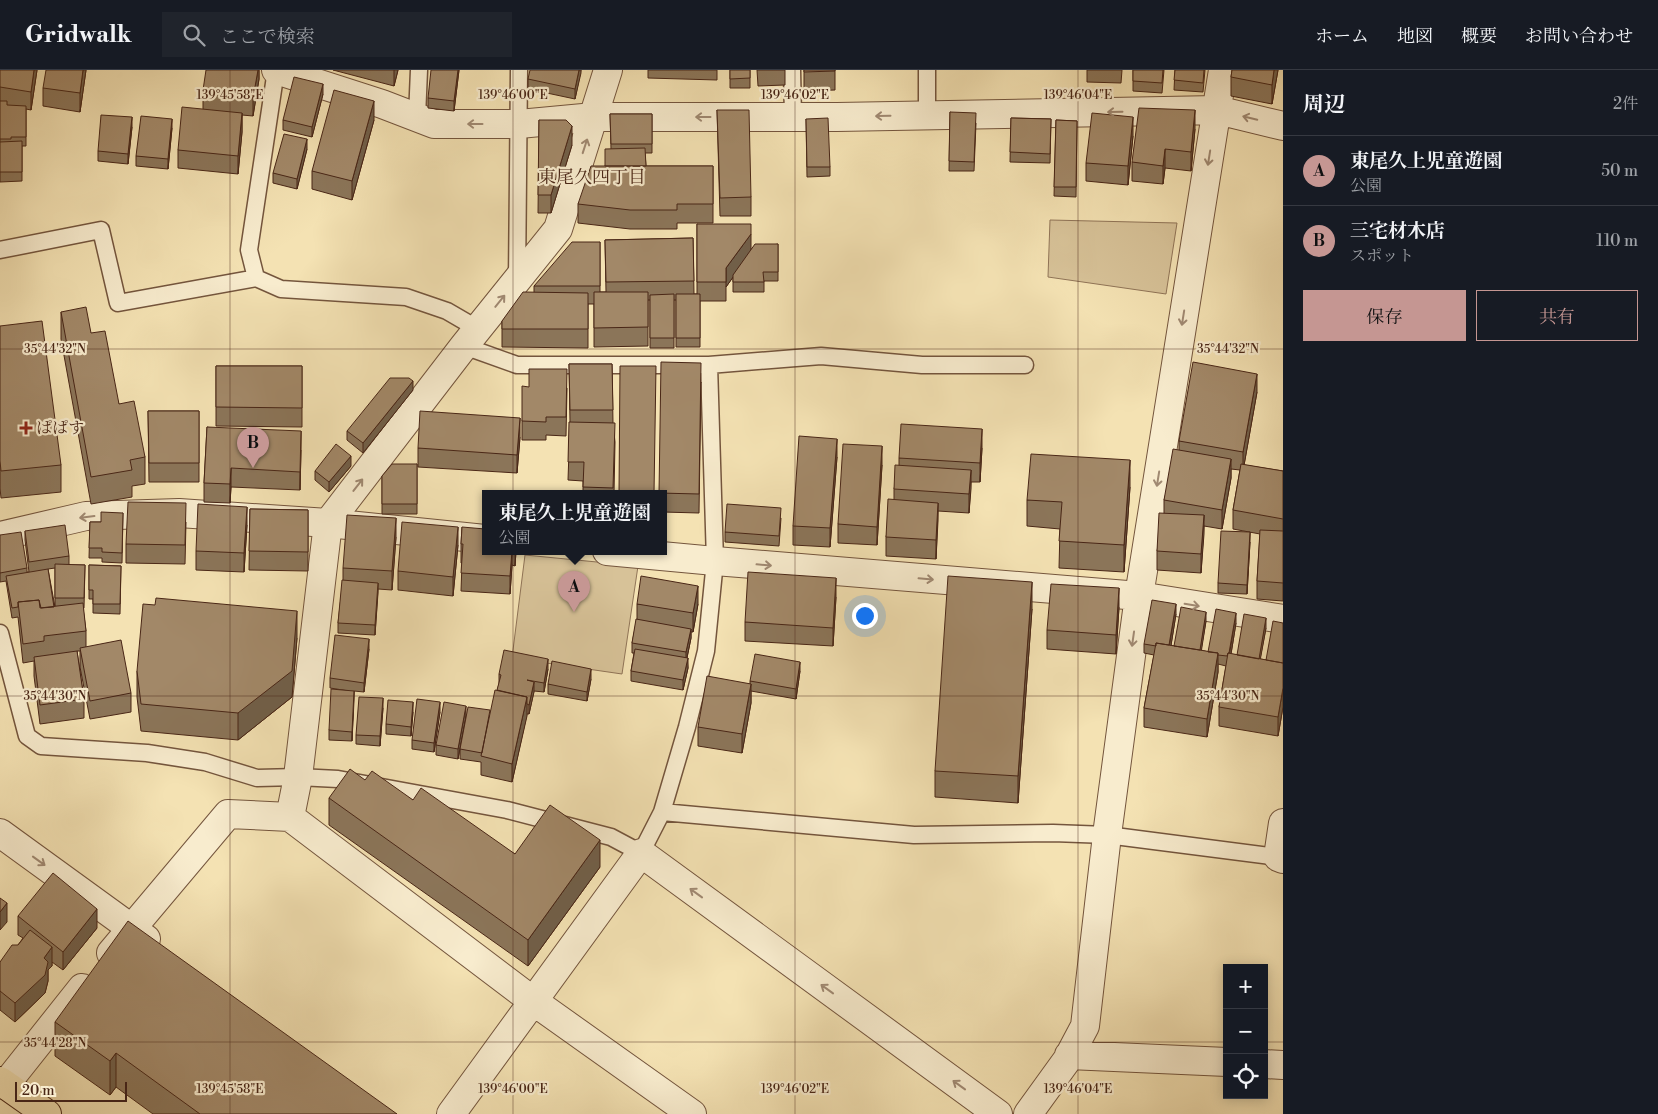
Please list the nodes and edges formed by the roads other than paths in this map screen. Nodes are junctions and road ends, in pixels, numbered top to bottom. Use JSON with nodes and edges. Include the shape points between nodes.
{"nodes":[{"id":1,"x":276,"y":70,"type":"edge"},
{"id":2,"x":419,"y":70,"type":"edge"},
{"id":3,"x":519,"y":70,"type":"edge"},
{"id":4,"x":608,"y":70,"type":"edge"},
{"id":5,"x":792,"y":70,"type":"edge"},
{"id":6,"x":927,"y":70,"type":"edge"},
{"id":7,"x":1223,"y":70,"type":"edge"},
{"id":8,"x":1217,"y":110,"type":"junction"},
{"id":9,"x":927,"y":115,"type":"junction"},
{"id":10,"x":417,"y":117,"type":"junction"},
{"id":11,"x":594,"y":117,"type":"junction"},
{"id":12,"x":793,"y":117,"type":"junction"},
{"id":13,"x":519,"y":124,"type":"junction"},
{"id":14,"x":1283,"y":126,"type":"edge"},
{"id":15,"x":0,"y":250,"type":"edge"},
{"id":16,"x":256,"y":278,"type":"junction"},
{"id":17,"x":517,"y":281,"type":"junction"},
{"id":18,"x":471,"y":337,"type":"junction"},
{"id":19,"x":709,"y":365,"type":"junction"},
{"id":20,"x":1025,"y":365,"type":"dead end"},
{"id":21,"x":328,"y":523,"type":"junction"},
{"id":22,"x":0,"y":536,"type":"edge"},
{"id":23,"x":482,"y":539,"type":"edge"},
{"id":24,"x":650,"y":555,"type":"edge"},
{"id":25,"x":715,"y":561,"type":"junction"},
{"id":26,"x":1139,"y":596,"type":"junction"},
{"id":27,"x":1283,"y":619,"type":"edge"},
{"id":28,"x":0,"y":633,"type":"edge"},
{"id":29,"x":298,"y":777,"type":"junction"},
{"id":30,"x":662,"y":812,"type":"junction"},
{"id":31,"x":290,"y":817,"type":"junction"},
{"id":32,"x":1283,"y":823,"type":"edge"},
{"id":33,"x":0,"y":833,"type":"edge"},
{"id":34,"x":1107,"y":835,"type":"junction"},
{"id":35,"x":641,"y":853,"type":"junction"},
{"id":36,"x":1280,"y":858,"type":"edge"},
{"id":37,"x":131,"y":928,"type":"junction"},
{"id":38,"x":164,"y":952,"type":"edge"},
{"id":39,"x":533,"y":1001,"type":"junction"},
{"id":40,"x":1069,"y":1055,"type":"junction"},
{"id":41,"x":1223,"y":1062,"type":"edge"},
{"id":42,"x":1268,"y":1064,"type":"edge"},
{"id":43,"x":1283,"y":1065,"type":"edge"},
{"id":44,"x":3,"y":1083,"type":"edge"},
{"id":45,"x":47,"y":1114,"type":"edge"},
{"id":46,"x":451,"y":1114,"type":"edge"},
{"id":47,"x":692,"y":1114,"type":"edge"},
{"id":48,"x":998,"y":1114,"type":"edge"},
{"id":49,"x":1028,"y":1114,"type":"edge"}],
"edges":[{"from":1,"to":10,"type":"street"},
{"from":1,"to":16,"type":"lane","via":[[249,250]]},
{"from":2,"to":10,"type":"lane"},
{"from":3,"to":13,"type":"lane"},
{"from":4,"to":11,"type":"street"},
{"from":5,"to":12,"type":"lane"},
{"from":6,"to":9,"type":"lane"},
{"from":7,"to":8,"type":"street"},
{"from":8,"to":9,"type":"street","one_way":true},
{"from":14,"to":8,"type":"street","one_way":true},
{"from":8,"to":26,"type":"street","one_way":true},
{"from":9,"to":12,"type":"street","one_way":true},
{"from":13,"to":10,"type":"street","one_way":true,"via":[[434,124]]},
{"from":12,"to":11,"type":"street","one_way":true},
{"from":11,"to":13,"type":"street"},
{"from":17,"to":11,"type":"street","one_way":true,"via":[[558,229]]},
{"from":13,"to":17,"type":"lane"},
{"from":15,"to":16,"type":"lane","via":[[101,230],[118,303]]},
{"from":16,"to":18,"type":"lane","via":[[281,289],[406,297],[447,311]]},
{"from":18,"to":17,"type":"street","one_way":true},
{"from":18,"to":19,"type":"lane","via":[[517,365]]},
{"from":21,"to":18,"type":"street","one_way":true},
{"from":19,"to":20,"type":"lane","via":[[821,356],[922,365]]},
{"from":19,"to":25,"type":"lane"},
{"from":21,"to":22,"type":"street","one_way":true,"via":[[179,513],[86,516]]},
{"from":21,"to":23,"type":"street"},
{"from":21,"to":29,"type":"street"},
{"from":24,"to":25,"type":"street"},
{"from":25,"to":26,"type":"street","one_way":true},
{"from":25,"to":30,"type":"lane","via":[[706,651]]},
{"from":26,"to":27,"type":"street","one_way":true},
{"from":26,"to":34,"type":"street","one_way":true},
{"from":28,"to":29,"type":"lane","via":[[27,736],[41,746],[147,753],[205,762],[257,778]]},
{"from":29,"to":31,"type":"street"},
{"from":29,"to":35,"type":"lane","via":[[338,779],[507,810],[611,837]]},
{"from":30,"to":34,"type":"lane","via":[[914,835]]},
{"from":30,"to":35,"type":"lane"},
{"from":31,"to":37,"type":"street","via":[[228,814]]},
{"from":31,"to":39,"type":"street"},
{"from":32,"to":36,"type":"street"},
{"from":33,"to":37,"type":"street","one_way":true},
{"from":34,"to":36,"type":"lane"},
{"from":34,"to":40,"type":"street","via":[[1085,1026]]},
{"from":35,"to":39,"type":"street"},
{"from":48,"to":35,"type":"street","one_way":true},
{"from":37,"to":38,"type":"street"},
{"from":37,"to":44,"type":"street"},
{"from":39,"to":46,"type":"street"},
{"from":39,"to":47,"type":"street"},
{"from":40,"to":41,"type":"street"},
{"from":40,"to":49,"type":"street"},
{"from":42,"to":43,"type":"street"},
{"from":44,"to":45,"type":"main road"}]}
